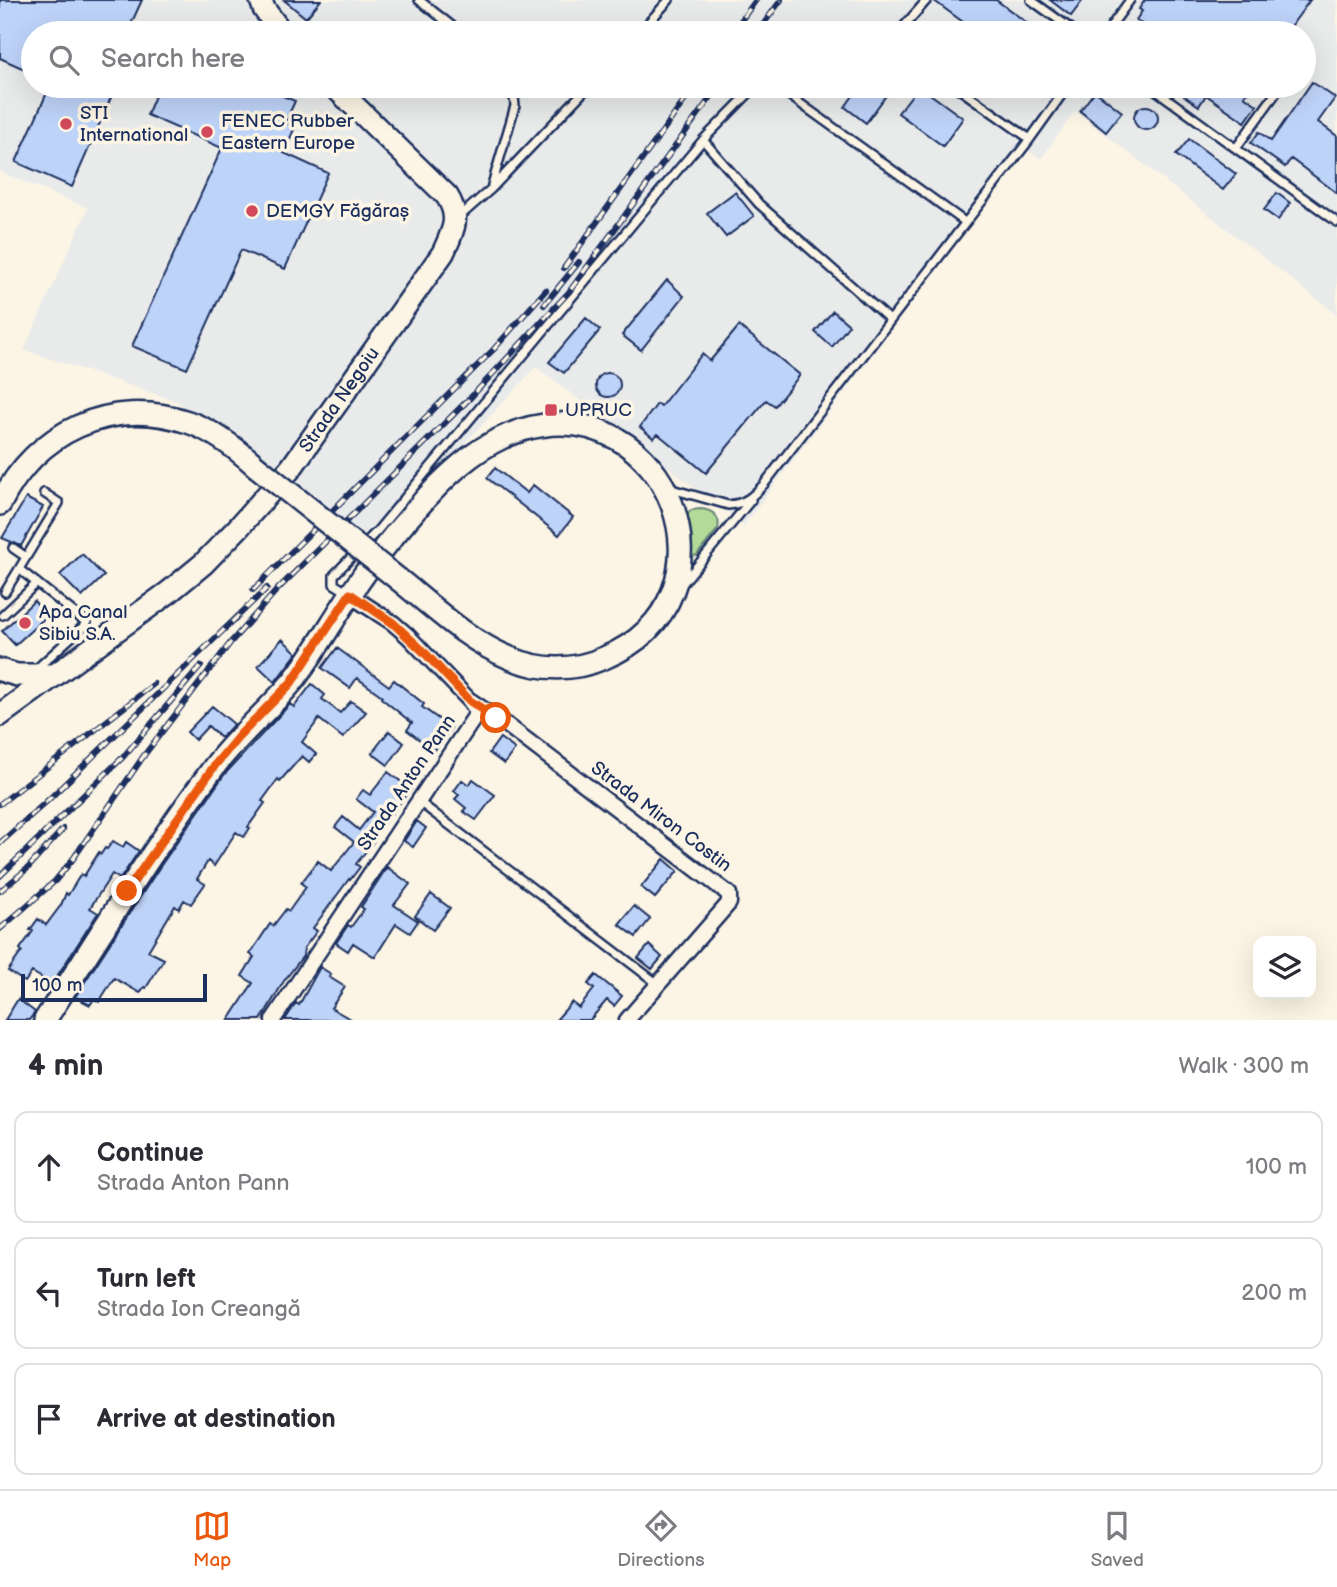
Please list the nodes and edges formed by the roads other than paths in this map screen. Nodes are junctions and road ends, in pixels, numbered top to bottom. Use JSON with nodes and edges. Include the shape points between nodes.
{"nodes":[{"id":1,"x":261,"y":0,"type":"edge"},
{"id":2,"x":419,"y":0,"type":"edge"},
{"id":3,"x":669,"y":0,"type":"edge"},
{"id":4,"x":927,"y":0,"type":"edge"},
{"id":5,"x":1031,"y":0,"type":"edge"},
{"id":6,"x":1130,"y":0,"type":"edge"},
{"id":7,"x":273,"y":21,"type":"edge"},
{"id":8,"x":446,"y":21,"type":"edge"},
{"id":9,"x":650,"y":21,"type":"edge"},
{"id":10,"x":909,"y":21,"type":"edge"},
{"id":11,"x":1060,"y":21,"type":"edge"},
{"id":12,"x":1115,"y":21,"type":"edge"},
{"id":13,"x":346,"y":98,"type":"edge"},
{"id":14,"x":514,"y":98,"type":"edge"},
{"id":15,"x":578,"y":98,"type":"edge"},
{"id":16,"x":744,"y":98,"type":"edge"},
{"id":17,"x":793,"y":98,"type":"edge"},
{"id":18,"x":972,"y":98,"type":"edge"},
{"id":19,"x":1059,"y":98,"type":"edge"},
{"id":20,"x":1167,"y":98,"type":"edge"},
{"id":21,"x":1272,"y":98,"type":"edge"},
{"id":22,"x":1030,"y":139,"type":"junction"},
{"id":23,"x":703,"y":140,"type":"junction"},
{"id":24,"x":1236,"y":148,"type":"junction"},
{"id":25,"x":491,"y":189,"type":"junction"},
{"id":26,"x":456,"y":220,"type":"junction"},
{"id":27,"x":965,"y":222,"type":"junction"},
{"id":28,"x":1337,"y":222,"type":"edge"},
{"id":29,"x":890,"y":320,"type":"junction"},
{"id":30,"x":765,"y":483,"type":"junction"},
{"id":31,"x":665,"y":487,"type":"junction"},
{"id":32,"x":44,"y":493,"type":"dead end"},
{"id":33,"x":0,"y":504,"type":"edge"},
{"id":34,"x":13,"y":548,"type":"dead end"},
{"id":35,"x":26,"y":557,"type":"junction"},
{"id":36,"x":19,"y":569,"type":"junction"},
{"id":37,"x":37,"y":583,"type":"junction"},
{"id":38,"x":5,"y":592,"type":"dead end"},
{"id":39,"x":350,"y":594,"type":"junction"},
{"id":40,"x":673,"y":596,"type":"junction"},
{"id":41,"x":3,"y":615,"type":"dead end"},
{"id":42,"x":0,"y":670,"type":"edge"},
{"id":43,"x":55,"y":675,"type":"junction"},
{"id":44,"x":28,"y":676,"type":"junction"},
{"id":45,"x":470,"y":701,"type":"junction"},
{"id":46,"x":0,"y":715,"type":"edge"},
{"id":47,"x":418,"y":801,"type":"junction"},
{"id":48,"x":658,"y":985,"type":"junction"},
{"id":49,"x":44,"y":1020,"type":"edge"},
{"id":50,"x":273,"y":1020,"type":"edge"},
{"id":51,"x":627,"y":1020,"type":"edge"}],
"edges":[{"from":1,"to":7,"type":"main road"},
{"from":2,"to":8,"type":"lane"},
{"from":3,"to":9,"type":"lane"},
{"from":4,"to":10,"type":"lane"},
{"from":5,"to":11,"type":"lane"},
{"from":6,"to":12,"type":"lane"},
{"from":13,"to":26,"type":"main road","via":[[447,196]]},
{"from":14,"to":25,"type":"lane"},
{"from":15,"to":25,"type":"lane"},
{"from":16,"to":23,"type":"lane"},
{"from":17,"to":27,"type":"lane"},
{"from":18,"to":22,"type":"lane"},
{"from":19,"to":22,"type":"lane"},
{"from":20,"to":24,"type":"lane"},
{"from":21,"to":24,"type":"lane"},
{"from":22,"to":27,"type":"lane"},
{"from":23,"to":29,"type":"lane","via":[[759,204]]},
{"from":23,"to":39,"type":"lane","via":[[387,520],[334,575],[334,584]]},
{"from":24,"to":28,"type":"lane"},
{"from":25,"to":26,"type":"lane"},
{"from":26,"to":43,"type":"main road","name":"Strada Negoiu","via":[[443,253],[425,280],[265,499],[187,577]]},
{"from":27,"to":29,"type":"lane"},
{"from":29,"to":30,"type":"lane"},
{"from":30,"to":31,"type":"lane","via":[[738,505]]},
{"from":30,"to":40,"type":"lane"},
{"from":31,"to":39,"type":"main road","via":[[641,457],[601,432],[557,425],[522,430],[489,444],[459,465],[400,529]]},
{"from":31,"to":40,"type":"main road","via":[[676,513],[679,540]]},
{"from":32,"to":35,"type":"lane","via":[[59,503]]},
{"from":33,"to":40,"type":"main road","bridge":true,"via":[[44,446],[71,429],[118,415],[145,414],[190,423],[226,442],[470,636],[513,660],[560,668],[589,664],[625,647],[646,630]]},
{"from":34,"to":35,"type":"lane"},
{"from":35,"to":36,"type":"lane"},
{"from":36,"to":37,"type":"lane"},
{"from":36,"to":38,"type":"lane"},
{"from":37,"to":41,"type":"lane"},
{"from":37,"to":44,"type":"lane","via":[[87,623]]},
{"from":39,"to":45,"type":"street","name":"Strada Anton Pann","via":[[408,636]]},
{"from":39,"to":49,"type":"main road","via":[[291,683],[239,736],[184,807]]},
{"from":42,"to":44,"type":"main road"},
{"from":43,"to":44,"type":"main road"},
{"from":43,"to":46,"type":"main road","name":"Strada Negoiu"},
{"from":45,"to":47,"type":"street","name":"Strada Anton Pann","via":[[476,715]]},
{"from":45,"to":48,"type":"street","name":"Strada Miron Costin","via":[[729,894],[729,903]]},
{"from":47,"to":48,"type":"lane"},
{"from":47,"to":50,"type":"street","name":"Strada Anton Pann"},
{"from":48,"to":51,"type":"street","name":"Strada Miron Costin"}]}
